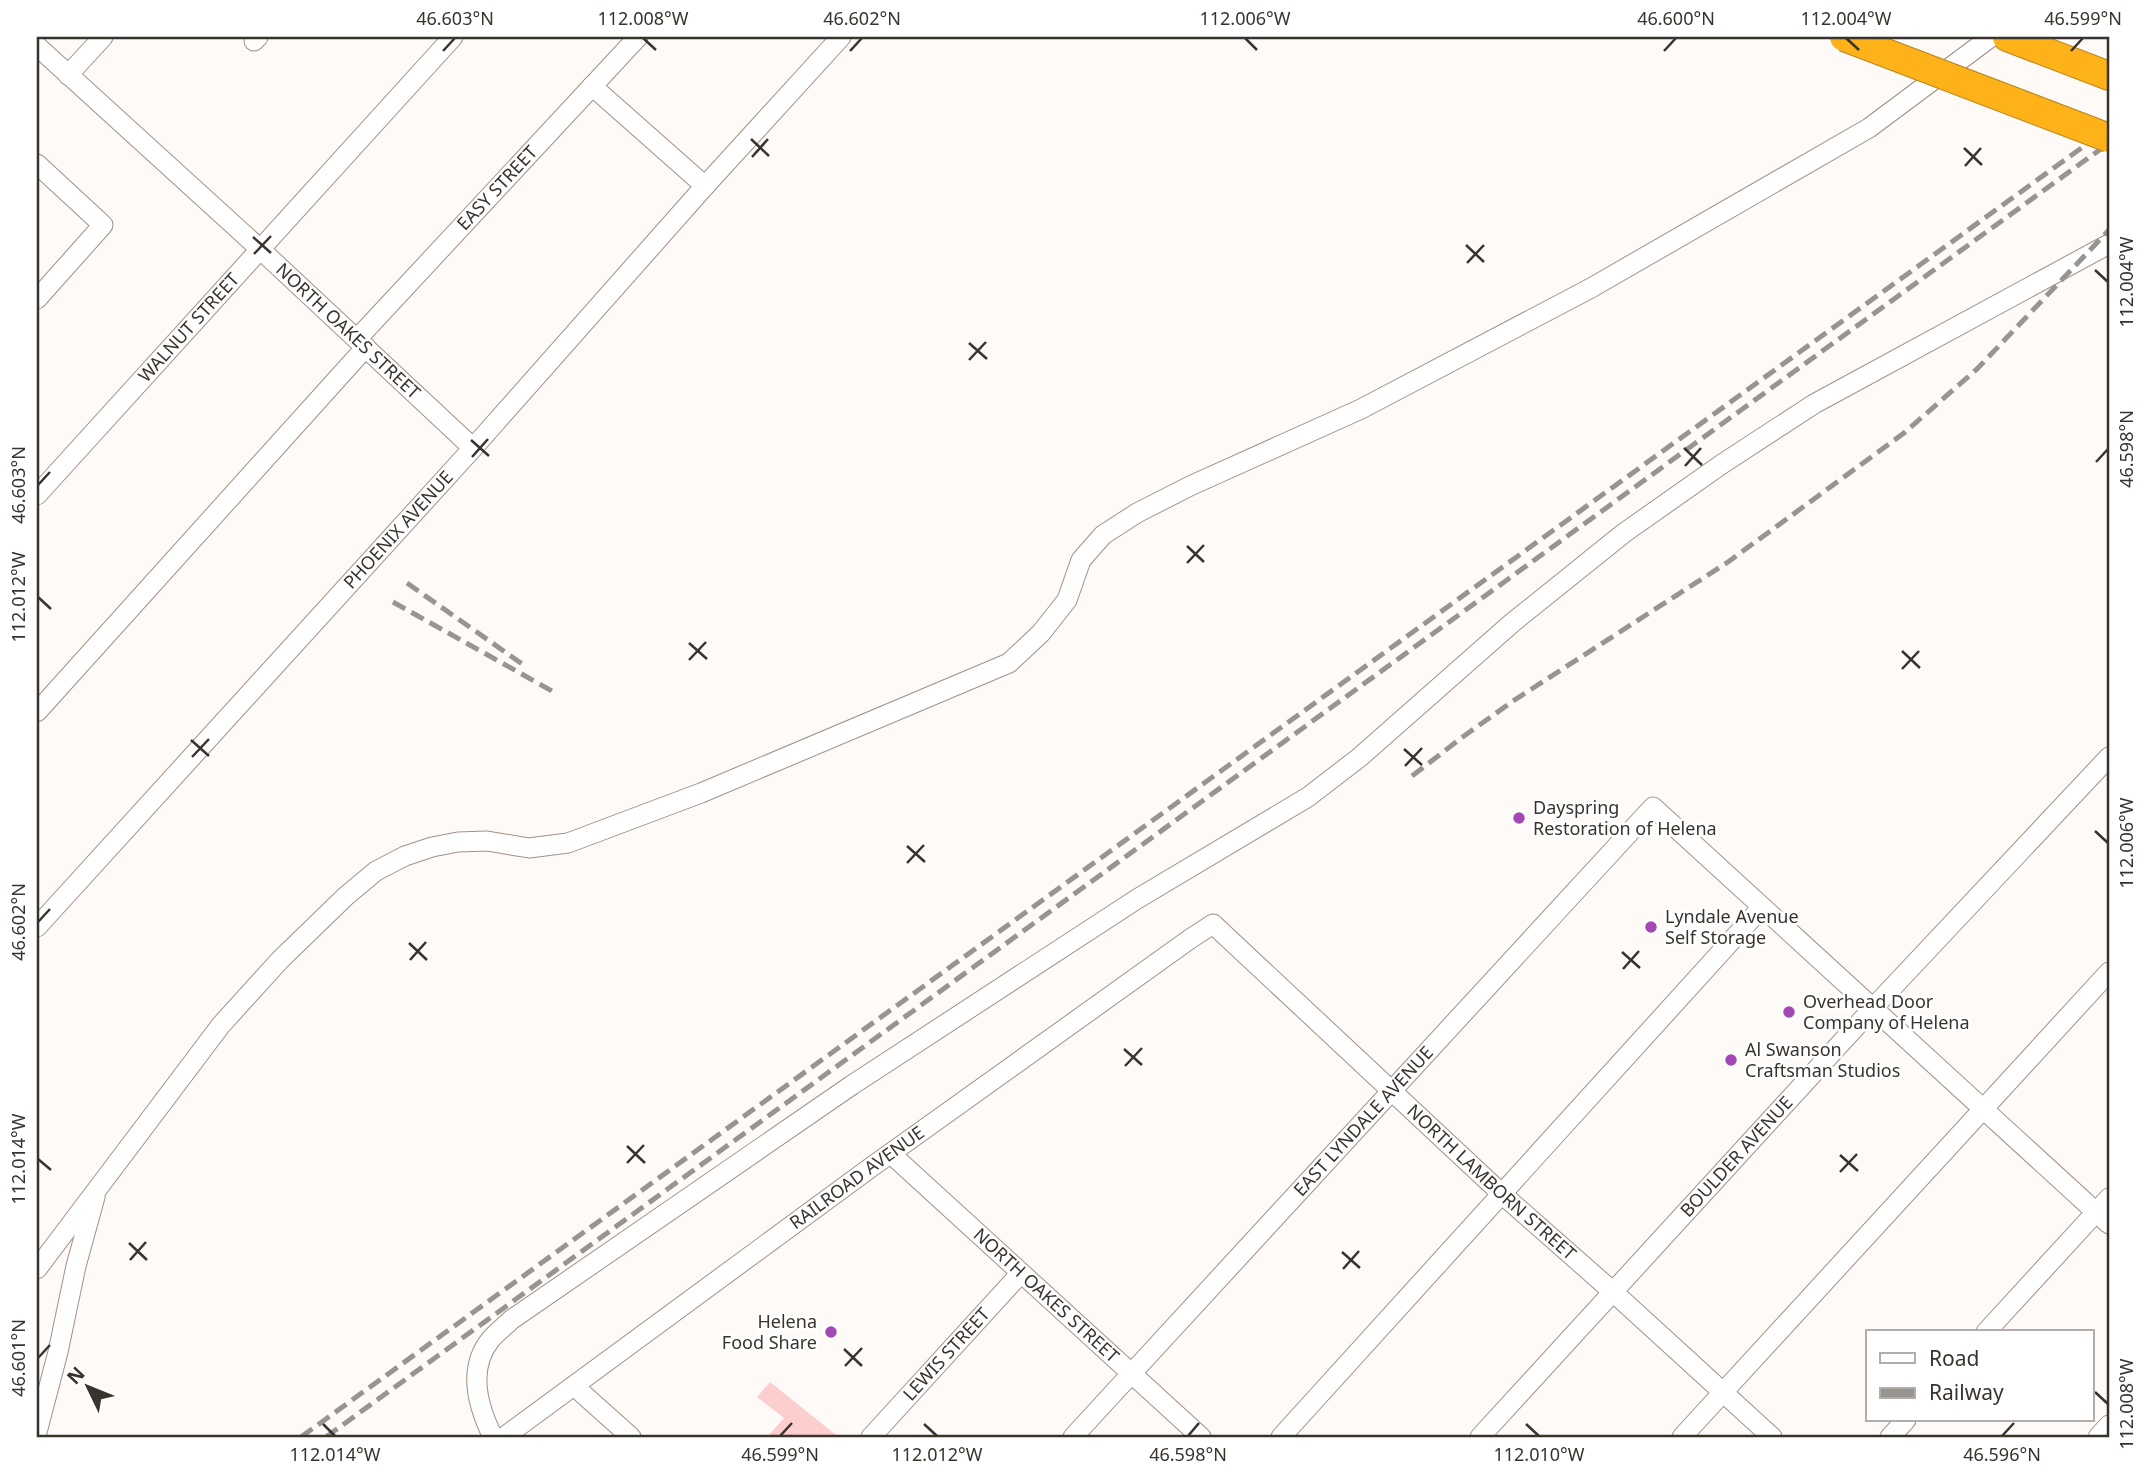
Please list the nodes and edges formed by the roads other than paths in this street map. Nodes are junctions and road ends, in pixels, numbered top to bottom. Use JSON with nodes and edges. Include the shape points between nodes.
{"nodes":[{"id":1,"x":103,"y":37,"type":"edge"},
{"id":2,"x":453,"y":37,"type":"edge"},
{"id":3,"x":638,"y":37,"type":"edge"},
{"id":4,"x":841,"y":37,"type":"edge"},
{"id":5,"x":1844,"y":37,"type":"edge"},
{"id":6,"x":1991,"y":37,"type":"edge"},
{"id":7,"x":2007,"y":37,"type":"edge"},
{"id":8,"x":37,"y":46,"type":"edge"},
{"id":9,"x":68,"y":75,"type":"junction"},
{"id":10,"x":2109,"y":76,"type":"edge"},
{"id":11,"x":592,"y":86,"type":"junction"},
{"id":12,"x":2109,"y":138,"type":"edge"},
{"id":13,"x":37,"y":164,"type":"edge"},
{"id":14,"x":705,"y":186,"type":"junction"},
{"id":15,"x":2109,"y":244,"type":"edge"},
{"id":16,"x":260,"y":249,"type":"junction"},
{"id":17,"x":37,"y":299,"type":"edge"},
{"id":18,"x":362,"y":343,"type":"junction"},
{"id":19,"x":473,"y":448,"type":"junction"},
{"id":20,"x":37,"y":495,"type":"edge"},
{"id":21,"x":37,"y":712,"type":"edge"},
{"id":22,"x":2109,"y":757,"type":"edge"},
{"id":23,"x":1762,"y":907,"type":"junction"},
{"id":24,"x":41,"y":914,"type":"edge"},
{"id":25,"x":1213,"y":924,"type":"joint"},
{"id":26,"x":2109,"y":972,"type":"edge"},
{"id":27,"x":1873,"y":1008,"type":"junction"},
{"id":28,"x":1392,"y":1090,"type":"junction"},
{"id":29,"x":1983,"y":1108,"type":"junction"},
{"id":30,"x":891,"y":1154,"type":"junction"},
{"id":31,"x":98,"y":1186,"type":"junction"},
{"id":32,"x":1503,"y":1195,"type":"junction"},
{"id":33,"x":2105,"y":1211,"type":"edge"},
{"id":34,"x":37,"y":1269,"type":"edge"},
{"id":35,"x":1021,"y":1273,"type":"junction"},
{"id":36,"x":1612,"y":1291,"type":"junction"},
{"id":37,"x":1988,"y":1330,"type":"edge"},
{"id":38,"x":1132,"y":1373,"type":"junction"},
{"id":39,"x":574,"y":1386,"type":"junction"},
{"id":40,"x":1723,"y":1392,"type":"junction"},
{"id":41,"x":1904,"y":1422,"type":"edge"},
{"id":42,"x":2109,"y":1424,"type":"edge"},
{"id":43,"x":37,"y":1433,"type":"edge"},
{"id":44,"x":493,"y":1437,"type":"edge"},
{"id":45,"x":504,"y":1437,"type":"edge"},
{"id":46,"x":631,"y":1437,"type":"edge"},
{"id":47,"x":871,"y":1437,"type":"edge"},
{"id":48,"x":1073,"y":1437,"type":"edge"},
{"id":49,"x":1201,"y":1437,"type":"edge"},
{"id":50,"x":1281,"y":1437,"type":"edge"},
{"id":51,"x":1480,"y":1437,"type":"edge"},
{"id":52,"x":1682,"y":1437,"type":"edge"},
{"id":53,"x":1772,"y":1437,"type":"edge"},
{"id":54,"x":1890,"y":1437,"type":"edge"},
{"id":55,"x":2098,"y":1437,"type":"edge"}],
"edges":[{"from":1,"to":9,"type":"street"},
{"from":2,"to":16,"type":"street","name":"WALNUT STREET"},
{"from":3,"to":11,"type":"street","name":"EASY STREET"},
{"from":4,"to":14,"type":"street","name":"PHOENIX AVENUE"},
{"from":5,"to":12,"type":"highway","bridge":true},
{"from":6,"to":31,"type":"street","via":[[1869,128],[1591,288],[1361,409],[1137,513],[1103,535],[1081,560],[1067,600],[1009,663],[701,793],[568,843],[529,848],[458,842],[405,856],[376,871],[280,960],[222,1025]]},
{"from":7,"to":10,"type":"highway"},
{"from":8,"to":9,"type":"street","name":"NORTH OAKES STREET"},
{"from":9,"to":16,"type":"street","name":"NORTH OAKES STREET"},
{"from":11,"to":14,"type":"street"},
{"from":11,"to":18,"type":"street","name":"EASY STREET"},
{"from":13,"to":17,"type":"street","via":[[103,225]]},
{"from":14,"to":19,"type":"street","name":"PHOENIX AVENUE"},
{"from":15,"to":44,"type":"street","via":[[1814,404],[1722,464],[1624,533],[1308,797],[1125,906],[511,1320],[490,1340],[478,1364],[477,1393]]},
{"from":16,"to":18,"type":"street","name":"NORTH OAKES STREET"},
{"from":16,"to":20,"type":"street","name":"WALNUT STREET"},
{"from":18,"to":19,"type":"street","name":"NORTH OAKES STREET"},
{"from":18,"to":21,"type":"street","name":"EASY STREET"},
{"from":19,"to":24,"type":"street","name":"PHOENIX AVENUE"},
{"from":22,"to":27,"type":"street","name":"BOULDER AVENUE"},
{"from":23,"to":27,"type":"street"},
{"from":23,"to":28,"type":"street","name":"EAST LYNDALE AVENUE","via":[[1653,807]]},
{"from":23,"to":32,"type":"street"},
{"from":25,"to":28,"type":"street","name":"NORTH LAMBORN STREET"},
{"from":25,"to":30,"type":"street","name":"RAILROAD AVENUE"},
{"from":26,"to":29,"type":"street"},
{"from":27,"to":29,"type":"street"},
{"from":27,"to":36,"type":"street","name":"BOULDER AVENUE"},
{"from":28,"to":32,"type":"street","name":"NORTH LAMBORN STREET"},
{"from":28,"to":38,"type":"street","name":"EAST LYNDALE AVENUE"},
{"from":29,"to":33,"type":"street"},
{"from":29,"to":40,"type":"street"},
{"from":30,"to":35,"type":"street","name":"NORTH OAKES STREET"},
{"from":30,"to":39,"type":"street","name":"RAILROAD AVENUE"},
{"from":31,"to":34,"type":"street"},
{"from":31,"to":43,"type":"street"},
{"from":32,"to":36,"type":"street","name":"NORTH LAMBORN STREET"},
{"from":32,"to":50,"type":"street"},
{"from":33,"to":37,"type":"street"},
{"from":35,"to":38,"type":"street","name":"NORTH OAKES STREET"},
{"from":35,"to":47,"type":"street","name":"LEWIS STREET"},
{"from":36,"to":40,"type":"street","name":"NORTH LAMBORN STREET"},
{"from":36,"to":51,"type":"street","name":"BOULDER AVENUE"},
{"from":38,"to":48,"type":"street","name":"EAST LYNDALE AVENUE"},
{"from":38,"to":49,"type":"street","name":"NORTH OAKES STREET"},
{"from":39,"to":45,"type":"street","name":"RAILROAD AVENUE"},
{"from":39,"to":46,"type":"street"},
{"from":40,"to":52,"type":"street"},
{"from":40,"to":53,"type":"street","name":"NORTH LAMBORN STREET"},
{"from":41,"to":54,"type":"street"},
{"from":42,"to":55,"type":"street"}]}
